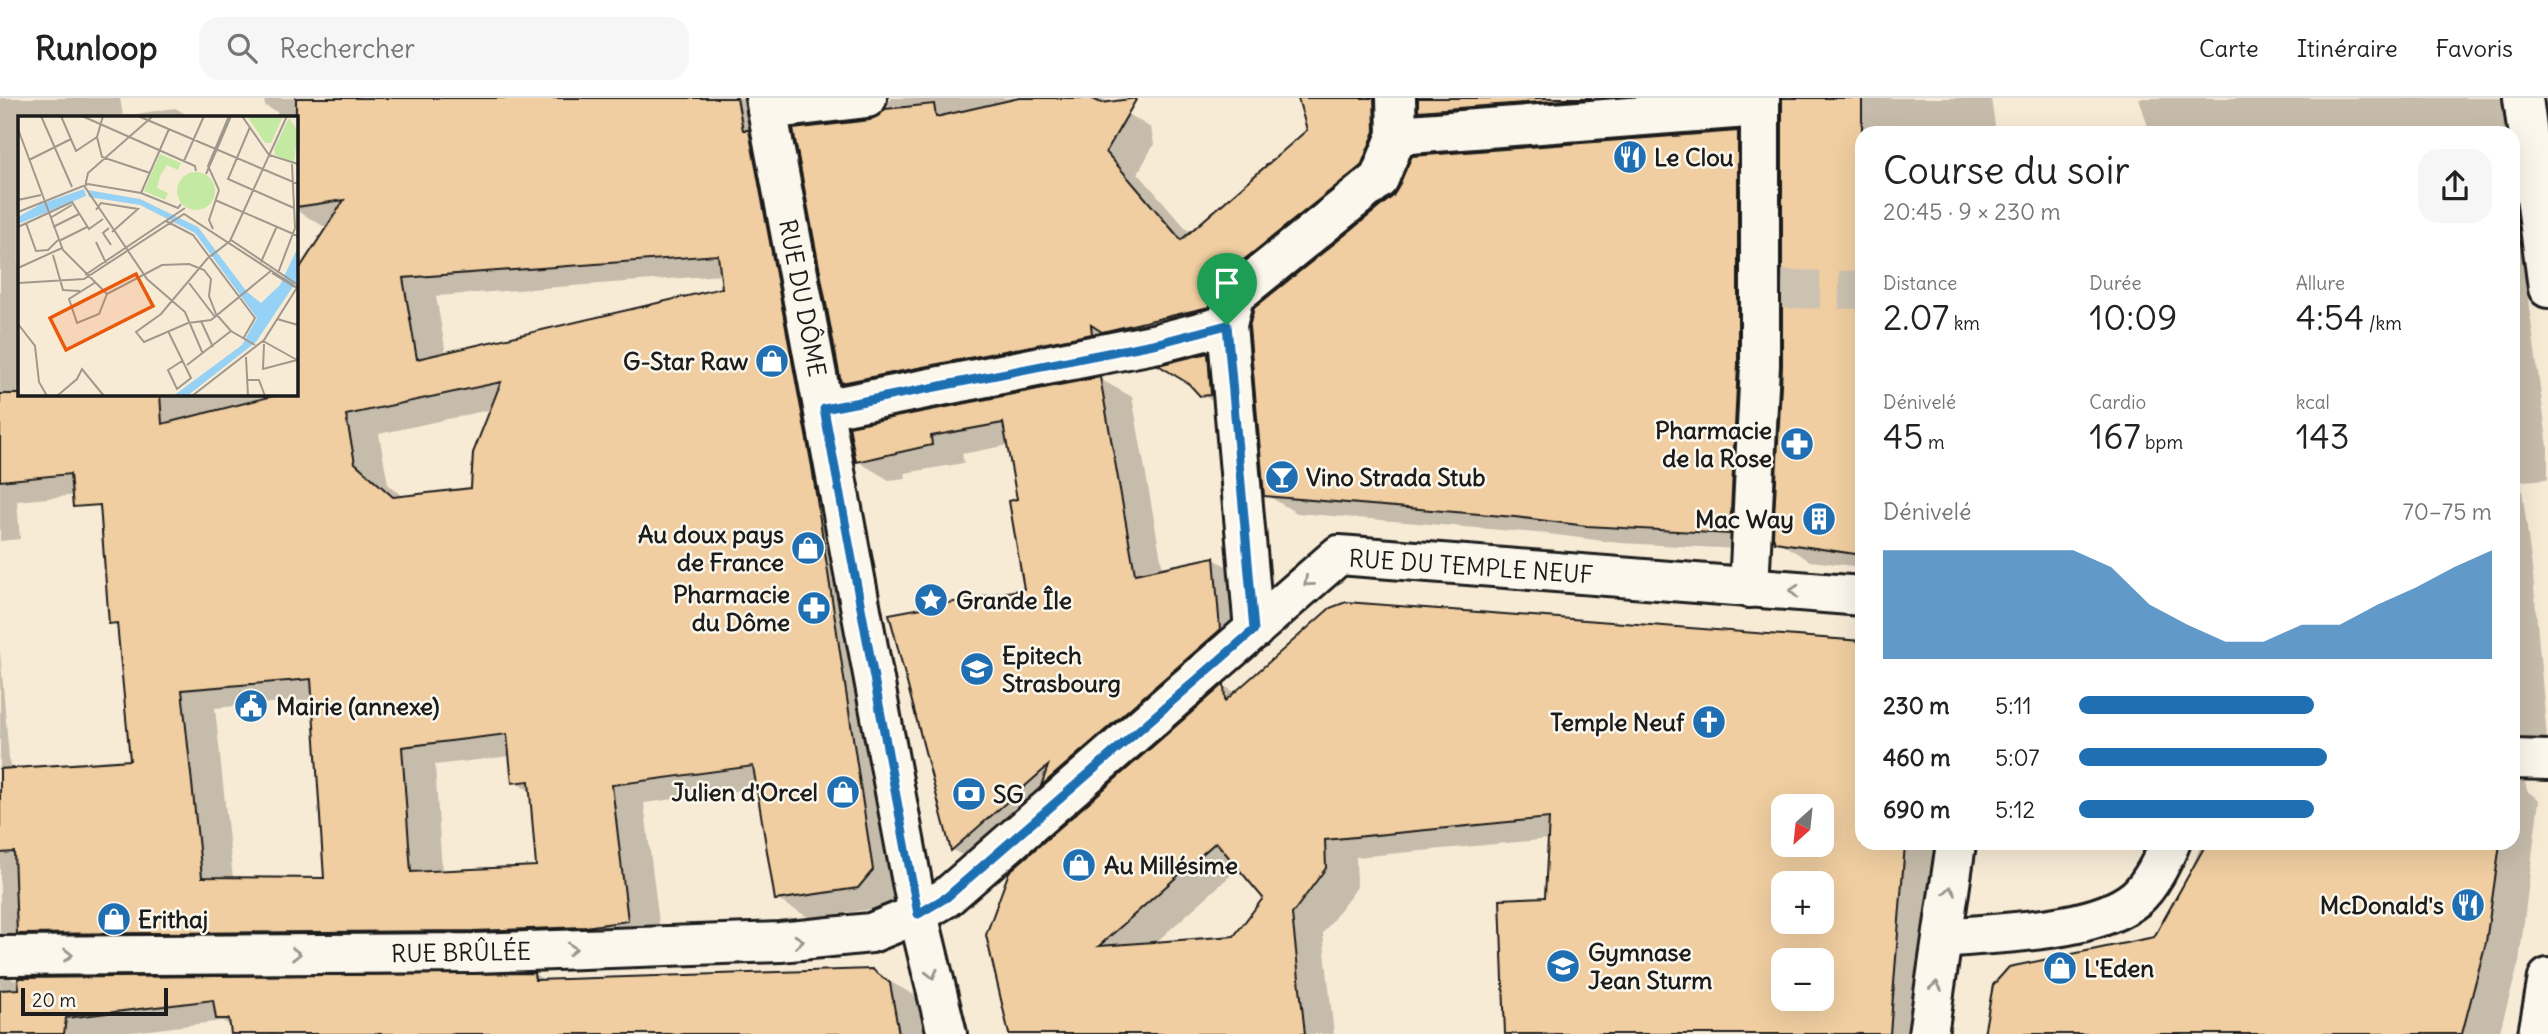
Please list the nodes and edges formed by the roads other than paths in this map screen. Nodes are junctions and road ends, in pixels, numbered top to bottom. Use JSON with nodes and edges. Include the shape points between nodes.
{"nodes":[{"id":1,"x":867,"y":98,"type":"edge"},
{"id":2,"x":1396,"y":98,"type":"edge"},
{"id":3,"x":2523,"y":98,"type":"edge"},
{"id":4,"x":1760,"y":102,"type":"edge"},
{"id":5,"x":766,"y":104,"type":"edge"},
{"id":6,"x":1397,"y":135,"type":"junction"},
{"id":7,"x":2535,"y":272,"type":"edge"},
{"id":8,"x":1227,"y":325,"type":"junction"},
{"id":9,"x":824,"y":409,"type":"junction"},
{"id":10,"x":1748,"y":588,"type":"junction"},
{"id":11,"x":1855,"y":596,"type":"edge"},
{"id":12,"x":1254,"y":630,"type":"junction"},
{"id":13,"x":2520,"y":759,"type":"edge"},
{"id":14,"x":2548,"y":760,"type":"edge"},
{"id":15,"x":1955,"y":850,"type":"edge"},
{"id":16,"x":2166,"y":850,"type":"edge"},
{"id":17,"x":918,"y":914,"type":"junction"},
{"id":18,"x":1944,"y":938,"type":"junction"},
{"id":19,"x":0,"y":956,"type":"edge"},
{"id":20,"x":2548,"y":978,"type":"edge"},
{"id":21,"x":947,"y":1034,"type":"edge"},
{"id":22,"x":1928,"y":1034,"type":"edge"},
{"id":23,"x":2538,"y":1034,"type":"edge"}],
"edges":[{"from":1,"to":5,"type":"street"},
{"from":2,"to":6,"type":"street"},
{"from":3,"to":7,"type":"street"},
{"from":4,"to":6,"type":"street"},
{"from":4,"to":10,"type":"street","via":[[1771,289],[1760,365]]},
{"from":5,"to":9,"type":"street","name":"RUE DU DÔME"},
{"from":6,"to":8,"type":"street","via":[[1379,179],[1234,296]]},
{"from":8,"to":9,"type":"street","via":[[1158,343]]},
{"from":8,"to":12,"type":"street"},
{"from":9,"to":17,"type":"street","name":"RUE DU DÔME"},
{"from":11,"to":10,"type":"street","name":"RUE DU TEMPLE NEUF","one_way":true},
{"from":10,"to":12,"type":"street","name":"RUE DU TEMPLE NEUF","one_way":true,"via":[[1339,555]]},
{"from":12,"to":17,"type":"street","name":"RUE DU TEMPLE NEUF","via":[[947,897]]},
{"from":13,"to":14,"type":"street"},
{"from":18,"to":15,"type":"street","one_way":true},
{"from":16,"to":18,"type":"street","via":[[2137,896],[2116,911],[2079,922]]},
{"from":19,"to":17,"type":"street","name":"RUE BRÛLÉE","one_way":true,"via":[[473,953],[780,942],[871,933]]},
{"from":17,"to":21,"type":"street","name":"RUE DU DÔME","one_way":true},
{"from":22,"to":18,"type":"street","one_way":true},
{"from":20,"to":23,"type":"street"}]}
